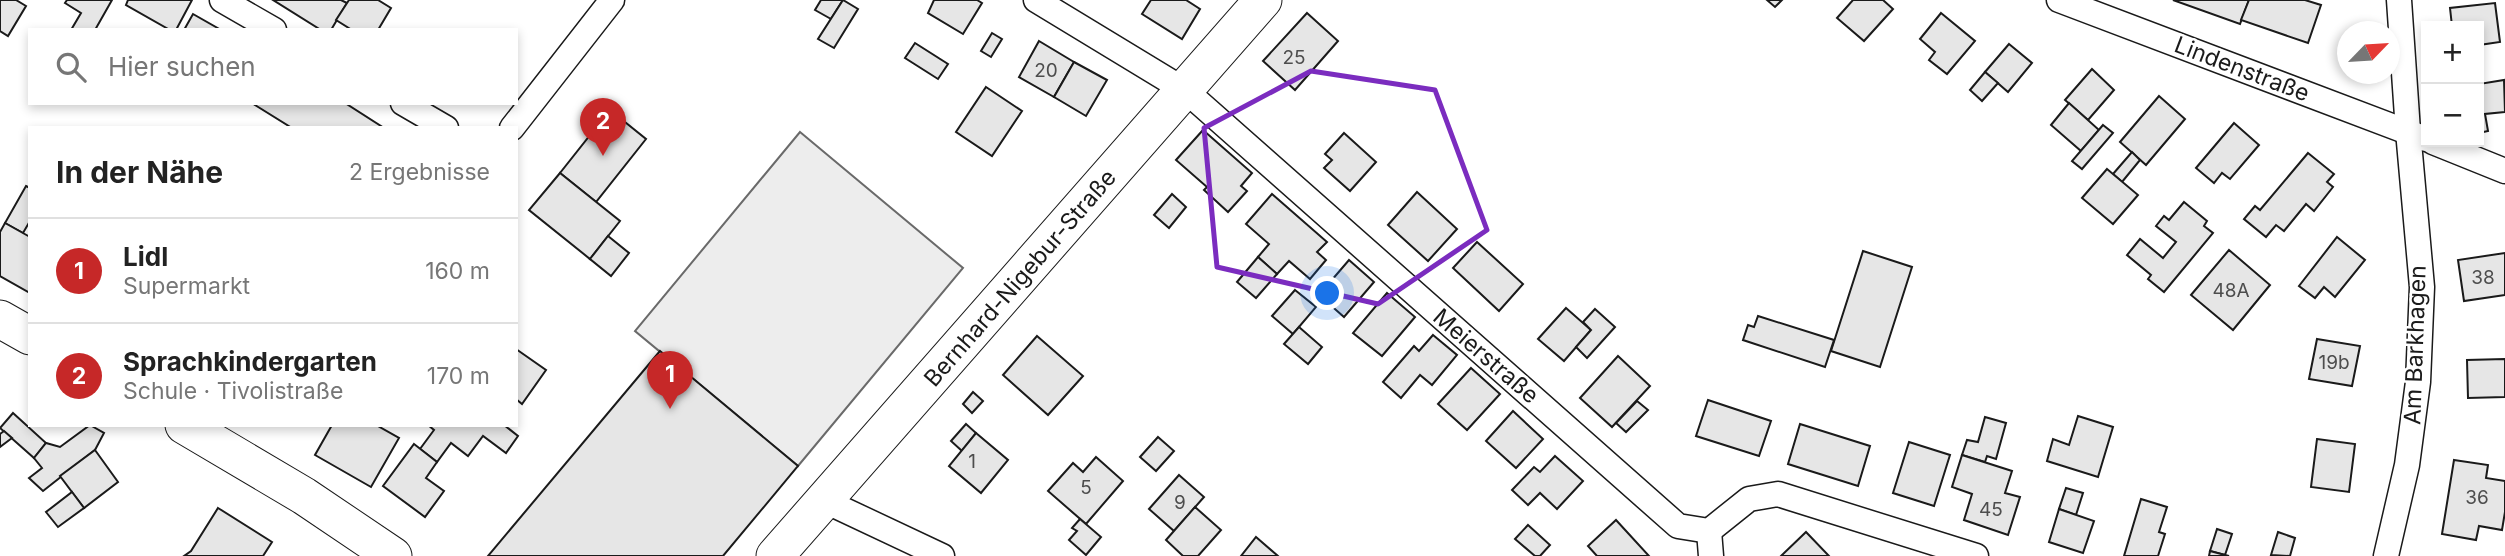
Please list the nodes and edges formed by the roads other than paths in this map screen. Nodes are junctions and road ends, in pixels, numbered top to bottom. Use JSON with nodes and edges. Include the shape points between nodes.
{"nodes":[{"id":1,"x":222,"y":0,"type":"edge"},
{"id":2,"x":612,"y":0,"type":"edge"},
{"id":3,"x":1036,"y":0,"type":"edge"},
{"id":4,"x":1264,"y":0,"type":"edge"},
{"id":5,"x":2059,"y":0,"type":"edge"},
{"id":6,"x":2399,"y":0,"type":"edge"},
{"id":7,"x":271,"y":28,"type":"edge"},
{"id":8,"x":1186,"y":90,"type":"junction"},
{"id":9,"x":406,"y":105,"type":"edge"},
{"id":10,"x":443,"y":126,"type":"edge"},
{"id":11,"x":514,"y":126,"type":"edge"},
{"id":12,"x":2417,"y":135,"type":"edge"},
{"id":13,"x":2445,"y":147,"type":"edge"},
{"id":14,"x":2505,"y":171,"type":"edge"},
{"id":15,"x":0,"y":319,"type":"edge"},
{"id":16,"x":28,"y":335,"type":"edge"},
{"id":17,"x":187,"y":427,"type":"edge"},
{"id":18,"x":823,"y":500,"type":"junction"},
{"id":19,"x":1709,"y":531,"type":"junction"},
{"id":20,"x":393,"y":556,"type":"edge"},
{"id":21,"x":775,"y":556,"type":"edge"},
{"id":22,"x":942,"y":556,"type":"edge"},
{"id":23,"x":1711,"y":556,"type":"edge"},
{"id":24,"x":1976,"y":556,"type":"edge"},
{"id":25,"x":2386,"y":556,"type":"edge"}],
"edges":[{"from":1,"to":7,"type":"street"},
{"from":2,"to":11,"type":"street"},
{"from":3,"to":8,"type":"street","name":"Meierstraße"},
{"from":4,"to":8,"type":"main road","name":"Bernhard-Nigebur-Straße"},
{"from":5,"to":12,"type":"street","name":"Lindenstraße"},
{"from":6,"to":12,"type":"street","name":"Am Barkhagen"},
{"from":8,"to":18,"type":"main road","name":"Bernhard-Nigebur-Straße"},
{"from":8,"to":19,"type":"street","name":"Meierstraße","via":[[1678,526]]},
{"from":9,"to":10,"type":"street"},
{"from":12,"to":25,"type":"street","name":"Am Barkhagen","via":[[2422,287],[2418,382],[2407,465]]},
{"from":13,"to":14,"type":"street"},
{"from":15,"to":16,"type":"main road"},
{"from":17,"to":20,"type":"main road","via":[[304,496]]},
{"from":18,"to":21,"type":"main road","name":"Bernhard-Nigebur-Straße"},
{"from":18,"to":22,"type":"street"},
{"from":19,"to":23,"type":"street"},
{"from":19,"to":24,"type":"street","via":[[1749,499],[1778,494]]}]}
